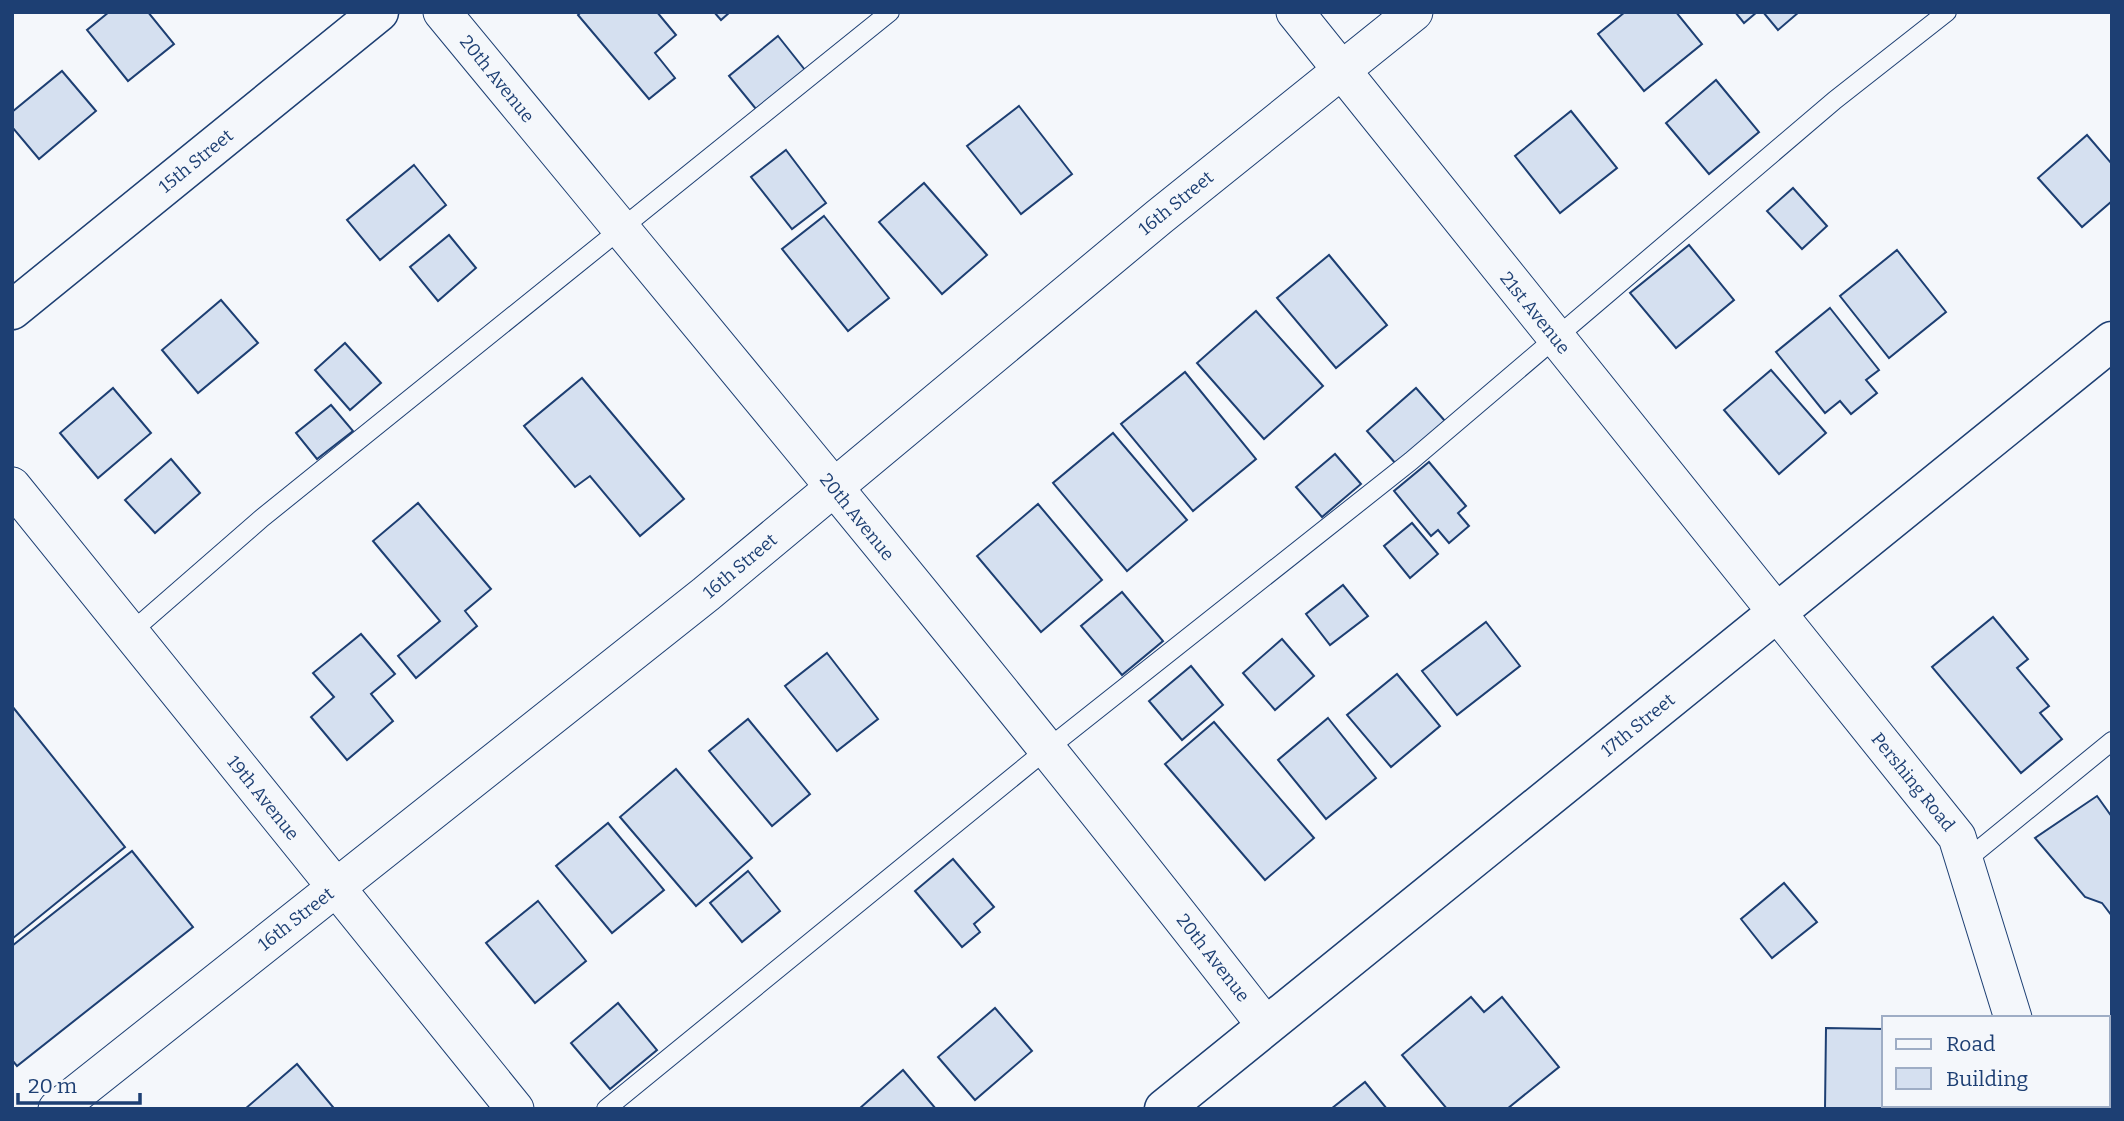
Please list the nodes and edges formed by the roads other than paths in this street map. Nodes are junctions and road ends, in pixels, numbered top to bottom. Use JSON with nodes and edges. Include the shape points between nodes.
{"nodes":[{"id":1,"x":379,"y":12,"type":"edge"},
{"id":2,"x":442,"y":12,"type":"edge"},
{"id":3,"x":890,"y":12,"type":"edge"},
{"id":4,"x":1295,"y":12,"type":"edge"},
{"id":5,"x":1414,"y":12,"type":"edge"},
{"id":6,"x":1947,"y":12,"type":"edge"},
{"id":7,"x":1342,"y":71,"type":"junction"},
{"id":8,"x":621,"y":230,"type":"junction"},
{"id":9,"x":12,"y":310,"type":"edge"},
{"id":10,"x":1555,"y":338,"type":"junction"},
{"id":11,"x":2112,"y":341,"type":"edge"},
{"id":12,"x":12,"y":486,"type":"edge"},
{"id":13,"x":834,"y":488,"type":"junction"},
{"id":14,"x":1777,"y":613,"type":"junction"},
{"id":15,"x":130,"y":633,"type":"junction"},
{"id":16,"x":2112,"y":741,"type":"edge"},
{"id":17,"x":1046,"y":750,"type":"junction"},
{"id":18,"x":1965,"y":861,"type":"junction"},
{"id":19,"x":335,"y":888,"type":"junction"},
{"id":20,"x":2012,"y":1016,"type":"edge"},
{"id":21,"x":1266,"y":1026,"type":"junction"},
{"id":22,"x":57,"y":1109,"type":"edge"},
{"id":23,"x":514,"y":1109,"type":"edge"},
{"id":24,"x":606,"y":1109,"type":"edge"},
{"id":25,"x":1164,"y":1109,"type":"edge"}],
"edges":[{"from":1,"to":9,"type":"main road","name":"15th Street"},
{"from":2,"to":8,"type":"street","name":"20th Avenue"},
{"from":3,"to":8,"type":"lane"},
{"from":4,"to":7,"type":"street","name":"21st Avenue"},
{"from":5,"to":7,"type":"street","name":"16th Street"},
{"from":6,"to":10,"type":"lane","via":[[1835,100]]},
{"from":7,"to":10,"type":"street","name":"21st Avenue"},
{"from":7,"to":13,"type":"street","name":"16th Street"},
{"from":8,"to":13,"type":"street","name":"20th Avenue"},
{"from":8,"to":15,"type":"lane","via":[[262,518]]},
{"from":10,"to":14,"type":"street","name":"21st Avenue"},
{"from":10,"to":17,"type":"lane","via":[[1411,461]]},
{"from":11,"to":14,"type":"main road","name":"17th Street"},
{"from":12,"to":15,"type":"street","name":"19th Avenue"},
{"from":13,"to":17,"type":"street","name":"20th Avenue"},
{"from":13,"to":19,"type":"street","name":"16th Street"},
{"from":14,"to":18,"type":"street","name":"Pershing Road","via":[[1957,837]]},
{"from":14,"to":21,"type":"main road","name":"17th Street"},
{"from":15,"to":19,"type":"street","name":"19th Avenue"},
{"from":16,"to":18,"type":"lane"},
{"from":17,"to":21,"type":"street","name":"20th Avenue"},
{"from":17,"to":24,"type":"lane"},
{"from":18,"to":20,"type":"street","name":"Pershing Road"},
{"from":19,"to":22,"type":"street","name":"16th Street"},
{"from":19,"to":23,"type":"street","name":"19th Avenue"},
{"from":21,"to":25,"type":"main road","name":"17th Street"}]}
